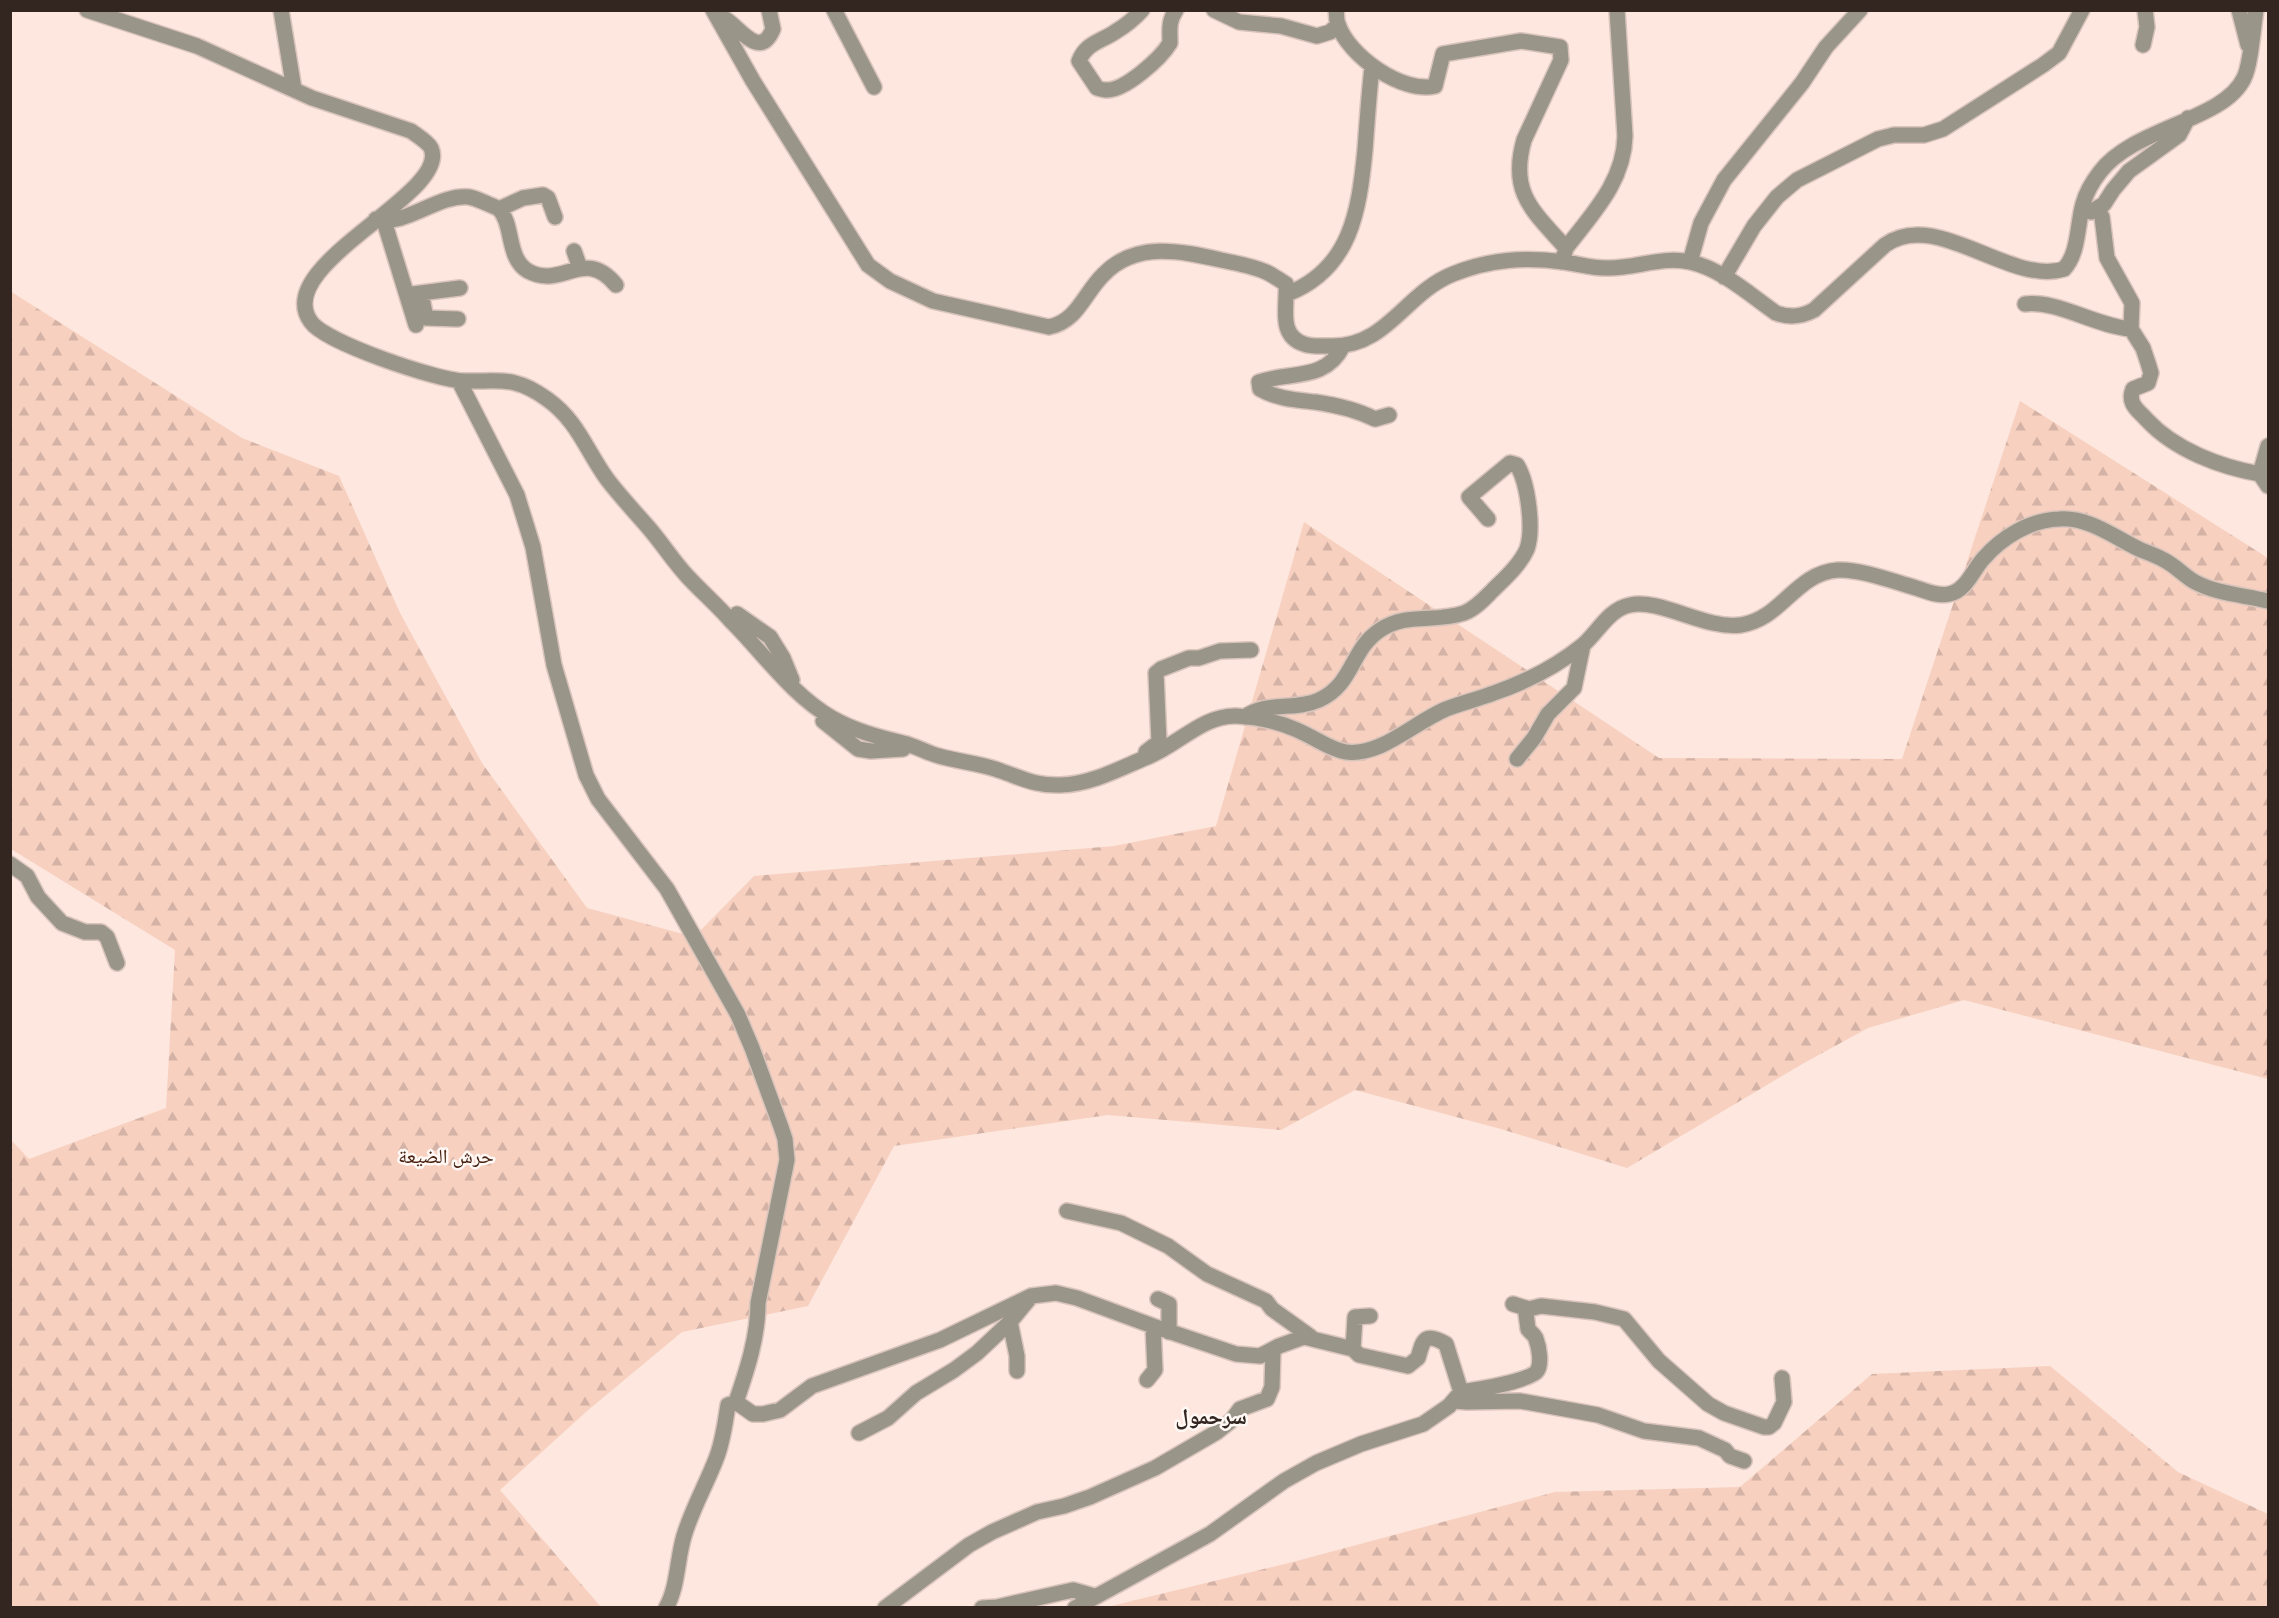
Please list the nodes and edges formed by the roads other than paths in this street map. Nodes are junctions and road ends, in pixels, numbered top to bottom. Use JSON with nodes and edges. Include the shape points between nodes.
{"nodes":[{"id":1,"x":87,"y":10,"type":"edge"},
{"id":2,"x":281,"y":10,"type":"edge"},
{"id":3,"x":769,"y":10,"type":"edge"},
{"id":4,"x":834,"y":10,"type":"edge"},
{"id":5,"x":1142,"y":10,"type":"edge"},
{"id":6,"x":1176,"y":10,"type":"edge"},
{"id":7,"x":1214,"y":10,"type":"edge"},
{"id":8,"x":1617,"y":10,"type":"edge"},
{"id":9,"x":1860,"y":10,"type":"edge"},
{"id":10,"x":2082,"y":10,"type":"edge"},
{"id":11,"x":2145,"y":10,"type":"edge"},
{"id":12,"x":2239,"y":10,"type":"edge"},
{"id":13,"x":2256,"y":10,"type":"edge"},
{"id":14,"x":715,"y":13,"type":"edge"},
{"id":15,"x":1337,"y":18,"type":"edge"},
{"id":16,"x":2143,"y":45,"type":"dead end"},
{"id":17,"x":2249,"y":51,"type":"junction"},
{"id":18,"x":1372,"y":67,"type":"junction"},
{"id":19,"x":874,"y":87,"type":"dead end"},
{"id":20,"x":294,"y":89,"type":"junction"},
{"id":21,"x":2188,"y":118,"type":"junction"},
{"id":22,"x":499,"y":209,"type":"junction"},
{"id":23,"x":2098,"y":209,"type":"junction"},
{"id":24,"x":555,"y":217,"type":"dead end"},
{"id":25,"x":380,"y":220,"type":"junction"},
{"id":26,"x":2077,"y":232,"type":"junction"},
{"id":27,"x":574,"y":251,"type":"dead end"},
{"id":28,"x":1564,"y":255,"type":"junction"},
{"id":29,"x":1690,"y":262,"type":"junction"},
{"id":30,"x":580,"y":268,"type":"junction"},
{"id":31,"x":1724,"y":277,"type":"junction"},
{"id":32,"x":616,"y":285,"type":"dead end"},
{"id":33,"x":460,"y":288,"type":"dead end"},
{"id":34,"x":414,"y":294,"type":"junction"},
{"id":35,"x":1287,"y":294,"type":"junction"},
{"id":36,"x":2025,"y":304,"type":"dead end"},
{"id":37,"x":458,"y":319,"type":"dead end"},
{"id":38,"x":416,"y":325,"type":"dead end"},
{"id":39,"x":2131,"y":329,"type":"junction"},
{"id":40,"x":1343,"y":346,"type":"junction"},
{"id":41,"x":459,"y":381,"type":"junction"},
{"id":42,"x":1389,"y":415,"type":"dead end"},
{"id":43,"x":2268,"y":446,"type":"edge"},
{"id":44,"x":2264,"y":480,"type":"edge"},
{"id":45,"x":1488,"y":519,"type":"dead end"},
{"id":46,"x":2268,"y":601,"type":"edge"},
{"id":47,"x":737,"y":614,"type":"dead end"},
{"id":48,"x":1583,"y":645,"type":"junction"},
{"id":49,"x":1251,"y":650,"type":"dead end"},
{"id":50,"x":795,"y":688,"type":"junction"},
{"id":51,"x":1245,"y":717,"type":"junction"},
{"id":52,"x":1146,"y":758,"type":"junction"},
{"id":53,"x":1517,"y":759,"type":"dead end"},
{"id":54,"x":10,"y":864,"type":"edge"},
{"id":55,"x":117,"y":963,"type":"dead end"},
{"id":56,"x":1067,"y":1211,"type":"dead end"},
{"id":57,"x":1031,"y":1296,"type":"junction"},
{"id":58,"x":1158,"y":1299,"type":"dead end"},
{"id":59,"x":1513,"y":1304,"type":"dead end"},
{"id":60,"x":1529,"y":1309,"type":"junction"},
{"id":61,"x":1370,"y":1316,"type":"dead end"},
{"id":62,"x":1010,"y":1322,"type":"junction"},
{"id":63,"x":1153,"y":1326,"type":"junction"},
{"id":64,"x":1169,"y":1332,"type":"junction"},
{"id":65,"x":1311,"y":1337,"type":"junction"},
{"id":66,"x":1353,"y":1349,"type":"junction"},
{"id":67,"x":1273,"y":1350,"type":"junction"},
{"id":68,"x":1017,"y":1371,"type":"dead end"},
{"id":69,"x":1782,"y":1378,"type":"dead end"},
{"id":70,"x":1147,"y":1380,"type":"dead end"},
{"id":71,"x":1458,"y":1396,"type":"junction"},
{"id":72,"x":736,"y":1402,"type":"junction"},
{"id":73,"x":859,"y":1433,"type":"dead end"},
{"id":74,"x":1744,"y":1461,"type":"dead end"},
{"id":75,"x":1094,"y":1596,"type":"junction"},
{"id":76,"x":666,"y":1608,"type":"edge"},
{"id":77,"x":885,"y":1608,"type":"edge"},
{"id":78,"x":982,"y":1608,"type":"edge"},
{"id":79,"x":1075,"y":1608,"type":"edge"}],
"edges":[{"from":1,"to":20,"type":"street","via":[[197,46]]},
{"from":2,"to":20,"type":"street"},
{"from":3,"to":14,"type":"street","via":[[773,29],[760,42],[744,36]]},
{"from":4,"to":19,"type":"street"},
{"from":5,"to":6,"type":"street","via":[[1123,27],[1083,51],[1079,61],[1097,88],[1108,91],[1127,83],[1163,54],[1170,43],[1168,31]]},
{"from":7,"to":15,"type":"street","via":[[1239,22],[1281,26],[1317,36],[1330,32]]},
{"from":8,"to":28,"type":"street","via":[[1625,136],[1622,156],[1601,204]]},
{"from":9,"to":29,"type":"street","via":[[1826,47],[1724,180],[1701,223]]},
{"from":10,"to":31,"type":"street","via":[[2059,52],[1942,129],[1924,135],[1878,139],[1797,180],[1777,197],[1754,226]]},
{"from":11,"to":16,"type":"street"},
{"from":12,"to":17,"type":"street"},
{"from":13,"to":17,"type":"street"},
{"from":14,"to":35,"type":"street","via":[[868,265],[897,284],[933,301],[1049,327],[1072,316],[1113,264],[1156,250],[1196,254],[1252,267],[1286,284]]},
{"from":15,"to":18,"type":"street","via":[[1361,57]]},
{"from":17,"to":21,"type":"street","via":[[2244,78],[2228,99]]},
{"from":18,"to":28,"type":"street","via":[[1408,85],[1427,88],[1435,86],[1443,54],[1521,41],[1560,47],[1561,60],[1524,140],[1518,177],[1525,197]]},
{"from":18,"to":35,"type":"street","via":[[1362,183],[1353,225],[1330,264],[1310,283]]},
{"from":20,"to":25,"type":"street","via":[[411,132],[431,148],[429,167],[419,183]]},
{"from":21,"to":23,"type":"street","via":[[2179,135],[2129,171]]},
{"from":21,"to":26,"type":"street","via":[[2141,140],[2108,163],[2083,203]]},
{"from":22,"to":24,"type":"street","via":[[523,198],[543,195]]},
{"from":22,"to":25,"type":"street","via":[[471,197],[456,197]]},
{"from":22,"to":30,"type":"street","via":[[513,250],[525,269],[550,275]]},
{"from":23,"to":26,"type":"street","via":[[2090,212]]},
{"from":23,"to":39,"type":"street","via":[[2103,217],[2107,258],[2132,303]]},
{"from":25,"to":34,"type":"street"},
{"from":25,"to":41,"type":"street","via":[[343,247],[312,281],[304,302],[311,322],[366,353]]},
{"from":26,"to":31,"type":"street","via":[[2064,270],[2049,271],[2021,267],[1930,237],[1901,236],[1885,245],[1814,310],[1794,316],[1776,313]]},
{"from":27,"to":30,"type":"street"},
{"from":28,"to":29,"type":"street","via":[[1609,268],[1662,260]]},
{"from":28,"to":40,"type":"street","via":[[1510,259],[1452,274],[1421,293],[1380,332]]},
{"from":29,"to":31,"type":"street"},
{"from":30,"to":32,"type":"street","via":[[606,272]]},
{"from":33,"to":34,"type":"street"},
{"from":34,"to":37,"type":"street","via":[[426,318]]},
{"from":34,"to":38,"type":"street"},
{"from":35,"to":40,"type":"street","via":[[1286,326],[1292,337],[1310,345]]},
{"from":36,"to":39,"type":"street","via":[[2046,305]]},
{"from":39,"to":44,"type":"street","via":[[2143,348],[2151,373],[2148,383],[2133,389],[2132,404],[2138,412],[2177,446]]},
{"from":40,"to":42,"type":"street","via":[[1315,372],[1271,378],[1259,382],[1260,389],[1292,400],[1362,412],[1375,419]]},
{"from":41,"to":50,"type":"street","via":[[507,380],[540,394],[562,411],[605,476],[684,573]]},
{"from":41,"to":72,"type":"street","via":[[523,510],[554,665],[586,775],[598,799],[667,890],[716,974],[752,1047],[785,1138],[787,1160],[758,1302],[753,1347]]},
{"from":43,"to":44,"type":"street"},
{"from":45,"to":51,"type":"street","via":[[1469,496],[1502,467],[1517,465],[1528,499],[1527,548],[1515,567],[1473,609],[1438,618],[1394,622],[1358,653],[1334,692],[1311,704],[1253,710]]},
{"from":46,"to":48,"type":"street","via":[[2197,583],[2169,562],[2110,533],[2073,519],[2052,519],[2015,531],[2000,542],[1961,590],[1954,593],[1937,594],[1839,570],[1801,584],[1775,609],[1750,624],[1718,624],[1636,604],[1619,609]]},
{"from":47,"to":50,"type":"street","via":[[770,637]]},
{"from":48,"to":51,"type":"street","via":[[1526,680],[1439,712],[1362,752],[1346,753],[1274,722]]},
{"from":48,"to":53,"type":"street","via":[[1574,688],[1548,714]]},
{"from":49,"to":52,"type":"street","via":[[1189,658],[1156,673],[1159,742],[1146,752]]},
{"from":50,"to":52,"type":"street","via":[[808,702],[851,727],[937,756],[1002,771],[1027,782],[1084,782]]},
{"from":51,"to":52,"type":"street","via":[[1219,717]]},
{"from":54,"to":55,"type":"street","via":[[27,876],[38,897],[62,923],[107,937]]},
{"from":56,"to":65,"type":"street","via":[[1121,1223],[1153,1238],[1207,1274],[1266,1301]]},
{"from":57,"to":62,"type":"street"},
{"from":57,"to":63,"type":"street","via":[[1056,1293],[1077,1298]]},
{"from":57,"to":72,"type":"street","via":[[940,1340],[812,1386],[780,1410],[753,1414]]},
{"from":58,"to":64,"type":"street","via":[[1169,1304]]},
{"from":59,"to":60,"type":"street"},
{"from":60,"to":69,"type":"street","via":[[1541,1306],[1624,1319],[1659,1361],[1708,1404],[1764,1427],[1774,1423],[1784,1402]]},
{"from":60,"to":71,"type":"street","via":[[1528,1329],[1536,1336],[1539,1357],[1536,1374]]},
{"from":61,"to":66,"type":"street","via":[[1355,1317]]},
{"from":62,"to":68,"type":"street"},
{"from":62,"to":73,"type":"street","via":[[954,1371],[916,1394],[888,1418]]},
{"from":63,"to":64,"type":"street"},
{"from":63,"to":70,"type":"street","via":[[1155,1370]]},
{"from":64,"to":67,"type":"street","via":[[1236,1354],[1260,1356]]},
{"from":65,"to":66,"type":"street"},
{"from":65,"to":67,"type":"street"},
{"from":66,"to":71,"type":"street","via":[[1359,1355],[1408,1366],[1418,1358],[1424,1340],[1440,1341],[1446,1344]]},
{"from":67,"to":77,"type":"street","via":[[1272,1387],[1267,1399],[1240,1409],[1232,1420],[1198,1444],[1129,1480],[992,1532]]},
{"from":71,"to":74,"type":"street","via":[[1467,1402],[1520,1401],[1598,1415],[1644,1431],[1699,1438]]},
{"from":71,"to":75,"type":"street","via":[[1423,1424],[1316,1462],[1209,1534]]},
{"from":72,"to":76,"type":"street","via":[[728,1404],[716,1460],[690,1516],[672,1597]]},
{"from":75,"to":78,"type":"street","via":[[1073,1590]]},
{"from":75,"to":79,"type":"street"}]}
